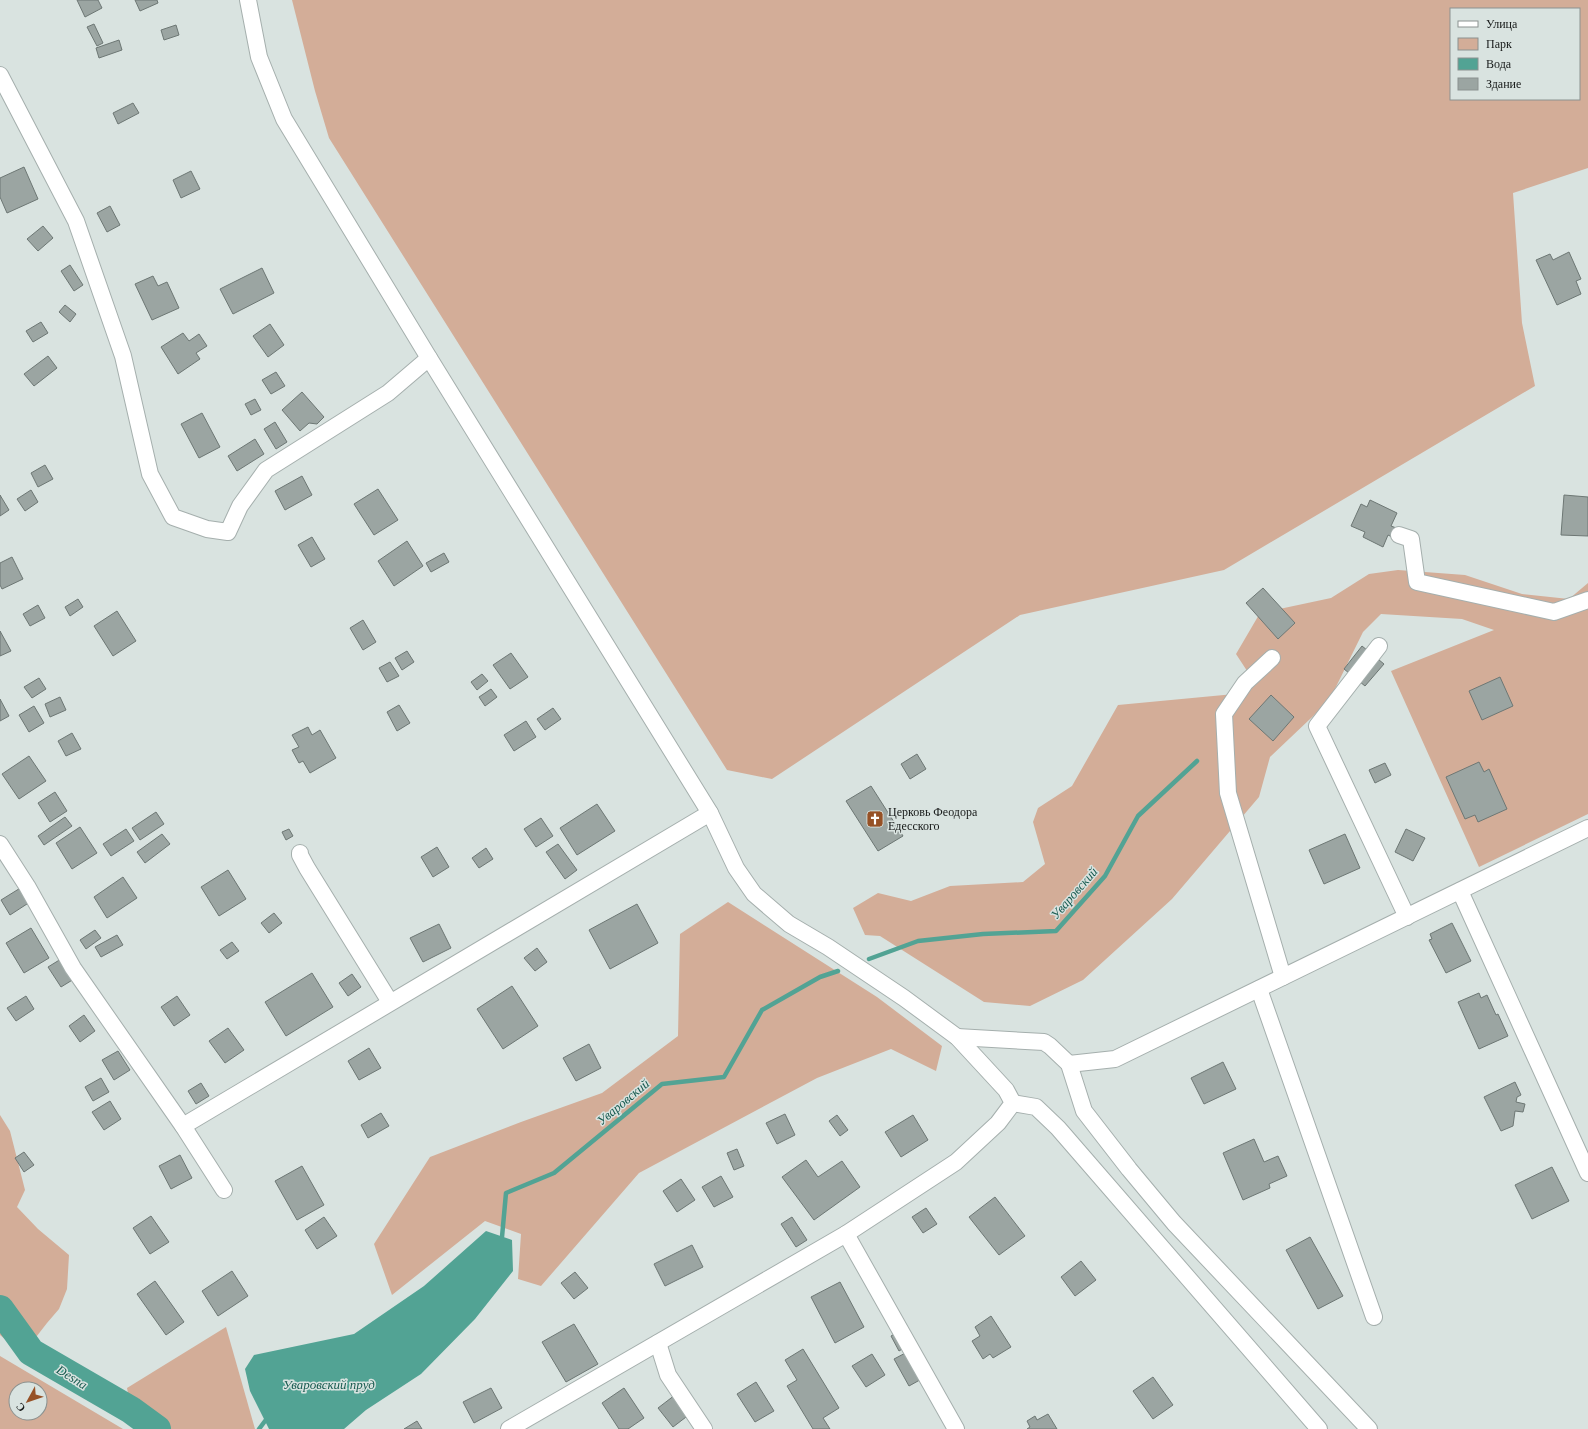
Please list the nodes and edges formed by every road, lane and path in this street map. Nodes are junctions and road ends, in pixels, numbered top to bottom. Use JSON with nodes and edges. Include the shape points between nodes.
{"nodes":[{"id":1,"x":248,"y":0,"type":"edge"},
{"id":2,"x":0,"y":75,"type":"edge"},
{"id":3,"x":429,"y":358,"type":"junction"},
{"id":4,"x":1399,"y":535,"type":"dead end"},
{"id":5,"x":1588,"y":600,"type":"edge"},
{"id":6,"x":1379,"y":646,"type":"dead end"},
{"id":7,"x":1272,"y":658,"type":"dead end"},
{"id":8,"x":710,"y":812,"type":"junction"},
{"id":9,"x":1588,"y":828,"type":"edge"},
{"id":10,"x":0,"y":844,"type":"edge"},
{"id":11,"x":300,"y":852,"type":"dead end"},
{"id":12,"x":1460,"y":891,"type":"junction"},
{"id":13,"x":1407,"y":916,"type":"junction"},
{"id":14,"x":1283,"y":977,"type":"junction"},
{"id":15,"x":1258,"y":989,"type":"junction"},
{"id":16,"x":390,"y":1002,"type":"junction"},
{"id":17,"x":957,"y":1037,"type":"junction"},
{"id":18,"x":1069,"y":1064,"type":"junction"},
{"id":19,"x":1013,"y":1103,"type":"junction"},
{"id":20,"x":183,"y":1126,"type":"junction"},
{"id":21,"x":1588,"y":1172,"type":"edge"},
{"id":22,"x":224,"y":1190,"type":"dead end"},
{"id":23,"x":846,"y":1234,"type":"junction"},
{"id":24,"x":1374,"y":1317,"type":"dead end"},
{"id":25,"x":658,"y":1344,"type":"junction"},
{"id":26,"x":510,"y":1429,"type":"edge"},
{"id":27,"x":704,"y":1429,"type":"edge"},
{"id":28,"x":956,"y":1429,"type":"edge"},
{"id":29,"x":1319,"y":1429,"type":"edge"},
{"id":30,"x":1369,"y":1429,"type":"edge"}],
"edges":[{"from":1,"to":3,"type":"street","via":[[260,58],[284,118]]},
{"from":2,"to":3,"type":"street","via":[[76,222],[123,356],[150,474],[173,516],[207,529],[228,532],[240,506],[266,470],[388,393]]},
{"from":3,"to":8,"type":"street"},
{"from":4,"to":5,"type":"street","via":[[1411,540],[1417,582],[1554,612]]},
{"from":6,"to":13,"type":"street","via":[[1317,726]]},
{"from":7,"to":14,"type":"street","via":[[1245,683],[1224,714],[1228,793]]},
{"from":8,"to":16,"type":"street"},
{"from":8,"to":17,"type":"street","via":[[736,868],[754,894],[789,924],[828,947]]},
{"from":9,"to":12,"type":"street"},
{"from":10,"to":20,"type":"street","via":[[28,886],[73,968]]},
{"from":11,"to":16,"type":"street"},
{"from":12,"to":13,"type":"street"},
{"from":12,"to":21,"type":"street"},
{"from":13,"to":14,"type":"street"},
{"from":14,"to":15,"type":"street"},
{"from":15,"to":18,"type":"street","via":[[1114,1060]]},
{"from":15,"to":24,"type":"street"},
{"from":16,"to":20,"type":"street"},
{"from":17,"to":18,"type":"street","via":[[1044,1042]]},
{"from":17,"to":19,"type":"street","via":[[1006,1090]]},
{"from":18,"to":30,"type":"street","via":[[1084,1111],[1129,1170],[1174,1223]]},
{"from":19,"to":23,"type":"street","via":[[998,1123],[956,1162]]},
{"from":19,"to":29,"type":"street","via":[[1036,1107],[1058,1128]]},
{"from":20,"to":22,"type":"street"},
{"from":23,"to":25,"type":"street"},
{"from":23,"to":28,"type":"street"},
{"from":25,"to":26,"type":"street"},
{"from":25,"to":27,"type":"street","via":[[668,1375]]}]}
